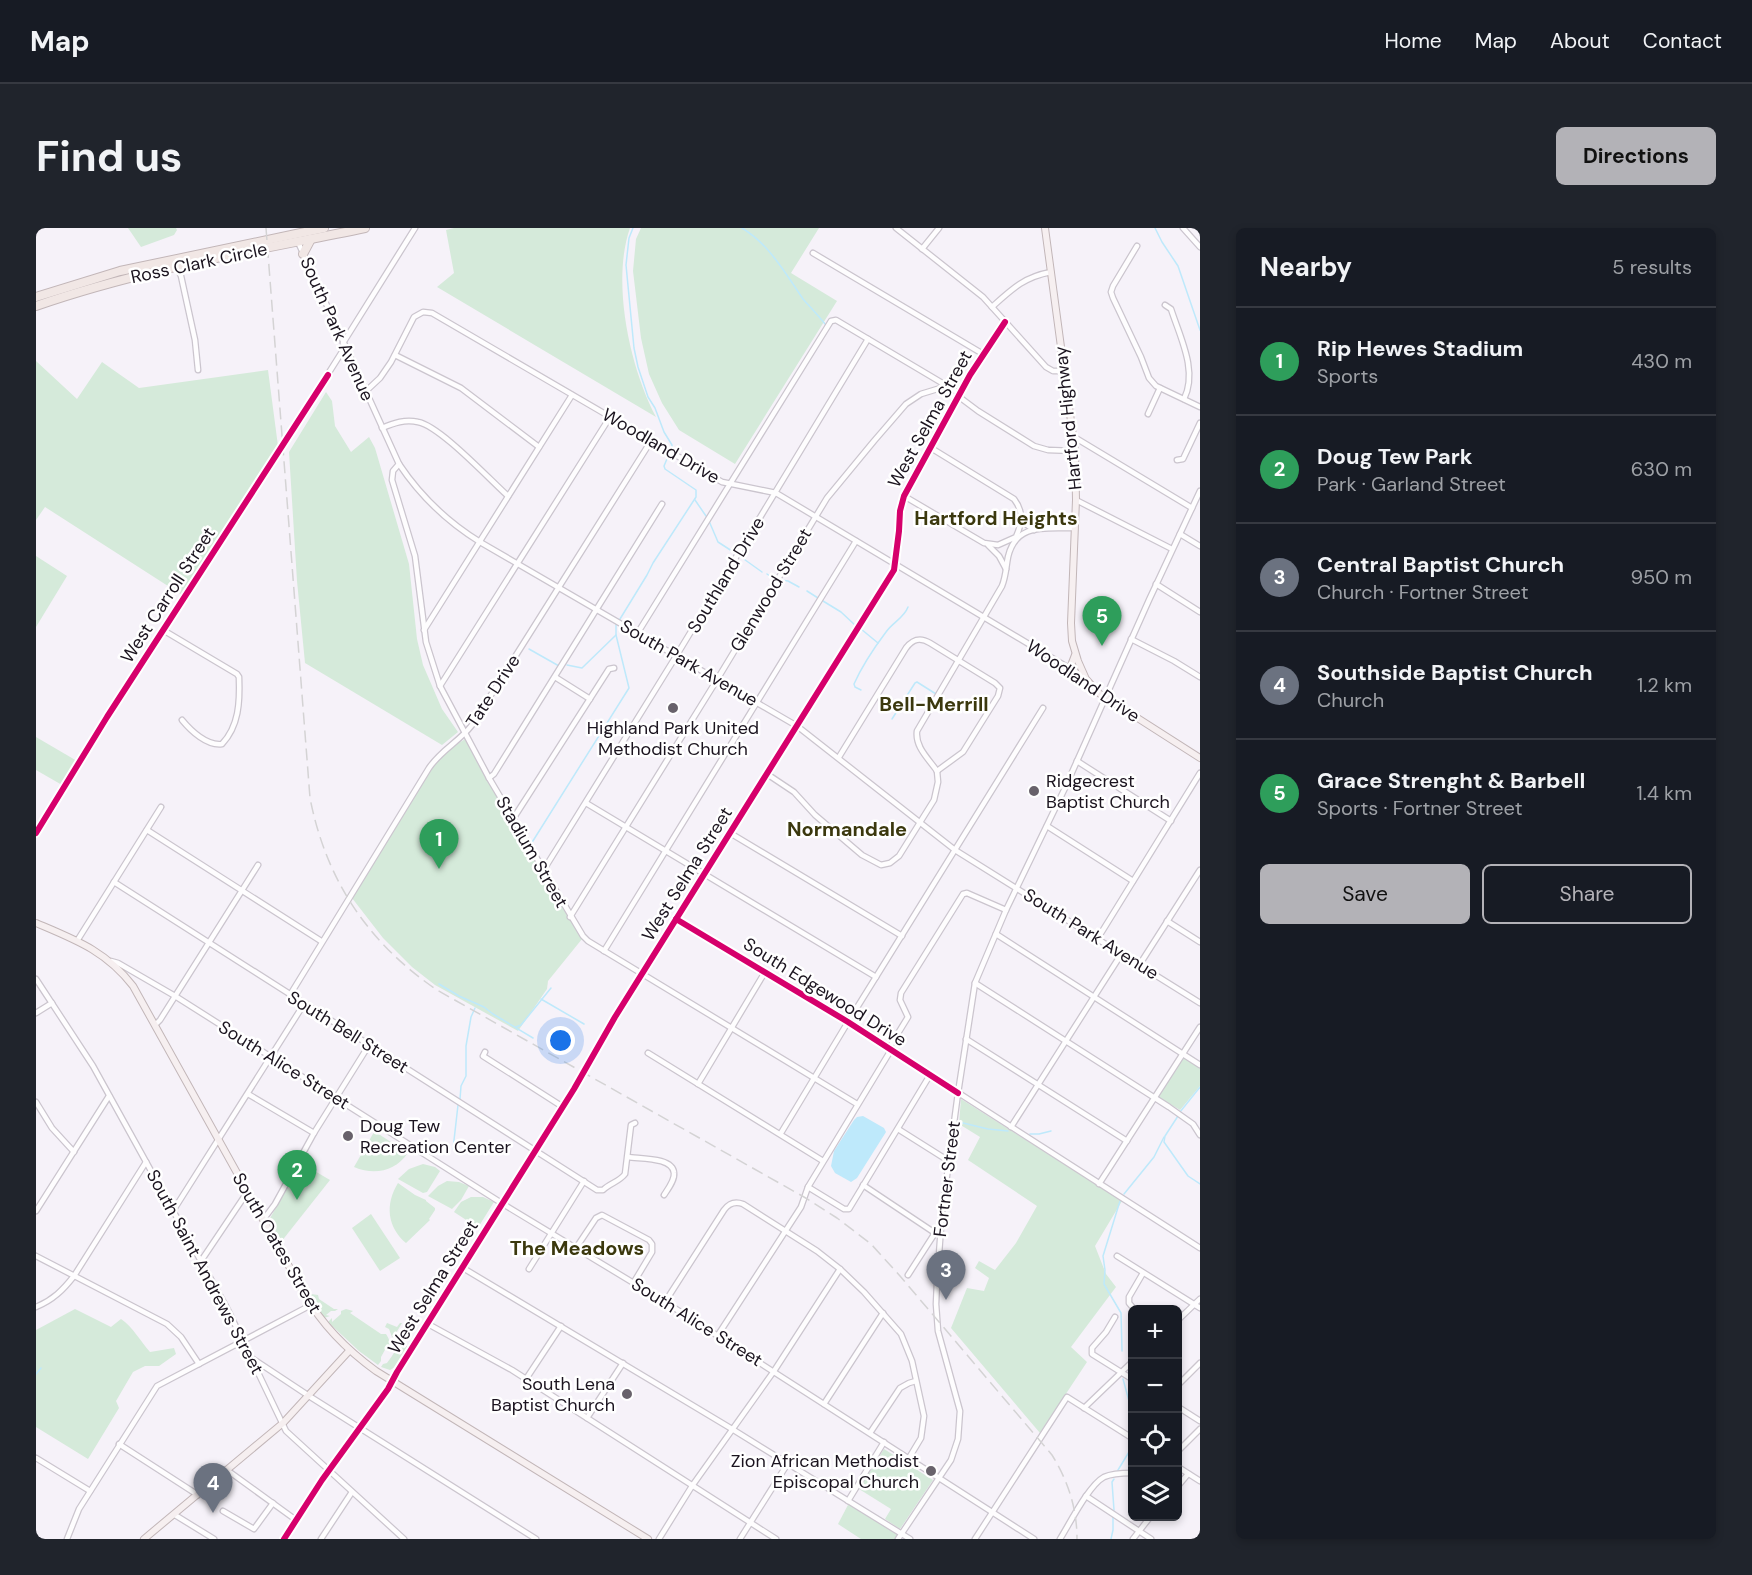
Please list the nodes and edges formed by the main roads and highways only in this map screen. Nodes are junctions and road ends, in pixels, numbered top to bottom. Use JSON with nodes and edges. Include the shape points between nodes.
{"nodes":[{"id":1,"x":324,"y":228,"type":"edge"},
{"id":2,"x":364,"y":228,"type":"edge"},
{"id":3,"x":1045,"y":228,"type":"edge"},
{"id":4,"x":335,"y":231,"type":"edge"},
{"id":5,"x":295,"y":235,"type":"edge"},
{"id":6,"x":311,"y":239,"type":"junction"},
{"id":7,"x":303,"y":254,"type":"road end"},
{"id":8,"x":82,"y":286,"type":"junction"},
{"id":9,"x":36,"y":297,"type":"edge"},
{"id":10,"x":36,"y":306,"type":"edge"},
{"id":11,"x":1075,"y":654,"type":"junction"},
{"id":12,"x":1070,"y":668,"type":"road end"},
{"id":13,"x":1086,"y":679,"type":"joint"},
{"id":14,"x":1200,"y":758,"type":"edge"},
{"id":15,"x":36,"y":923,"type":"edge"},
{"id":16,"x":350,"y":1351,"type":"junction"},
{"id":17,"x":144,"y":1539,"type":"edge"},
{"id":18,"x":648,"y":1539,"type":"edge"}],
"edges":[{"from":1,"to":5,"type":"highway","name":"Ross Clark Circle"},
{"from":2,"to":4,"type":"highway","name":"Ross Clark Circle"},
{"from":3,"to":11,"type":"main road","name":"Hartford Highway","via":[[1075,451],[1071,623]]},
{"from":4,"to":6,"type":"highway","name":"Ross Clark Circle"},
{"from":5,"to":6,"type":"highway","name":"Ross Clark Circle"},
{"from":5,"to":8,"type":"highway","name":"Ross Clark Circle"},
{"from":6,"to":7,"type":"highway"},
{"from":8,"to":9,"type":"highway","name":"Ross Clark Circle"},
{"from":8,"to":10,"type":"highway","name":"Ross Clark Circle"},
{"from":11,"to":12,"type":"main road"},
{"from":11,"to":13,"type":"main road","name":"Hartford Highway"},
{"from":13,"to":14,"type":"main road","name":"Woodland Drive","via":[[1106,697]]},
{"from":15,"to":16,"type":"main road","name":"South Oates Street","via":[[93,949],[111,961],[133,986],[311,1305]]},
{"from":16,"to":17,"type":"main road","via":[[283,1424]]},
{"from":16,"to":18,"type":"main road","name":"South Oates Street"}]}
